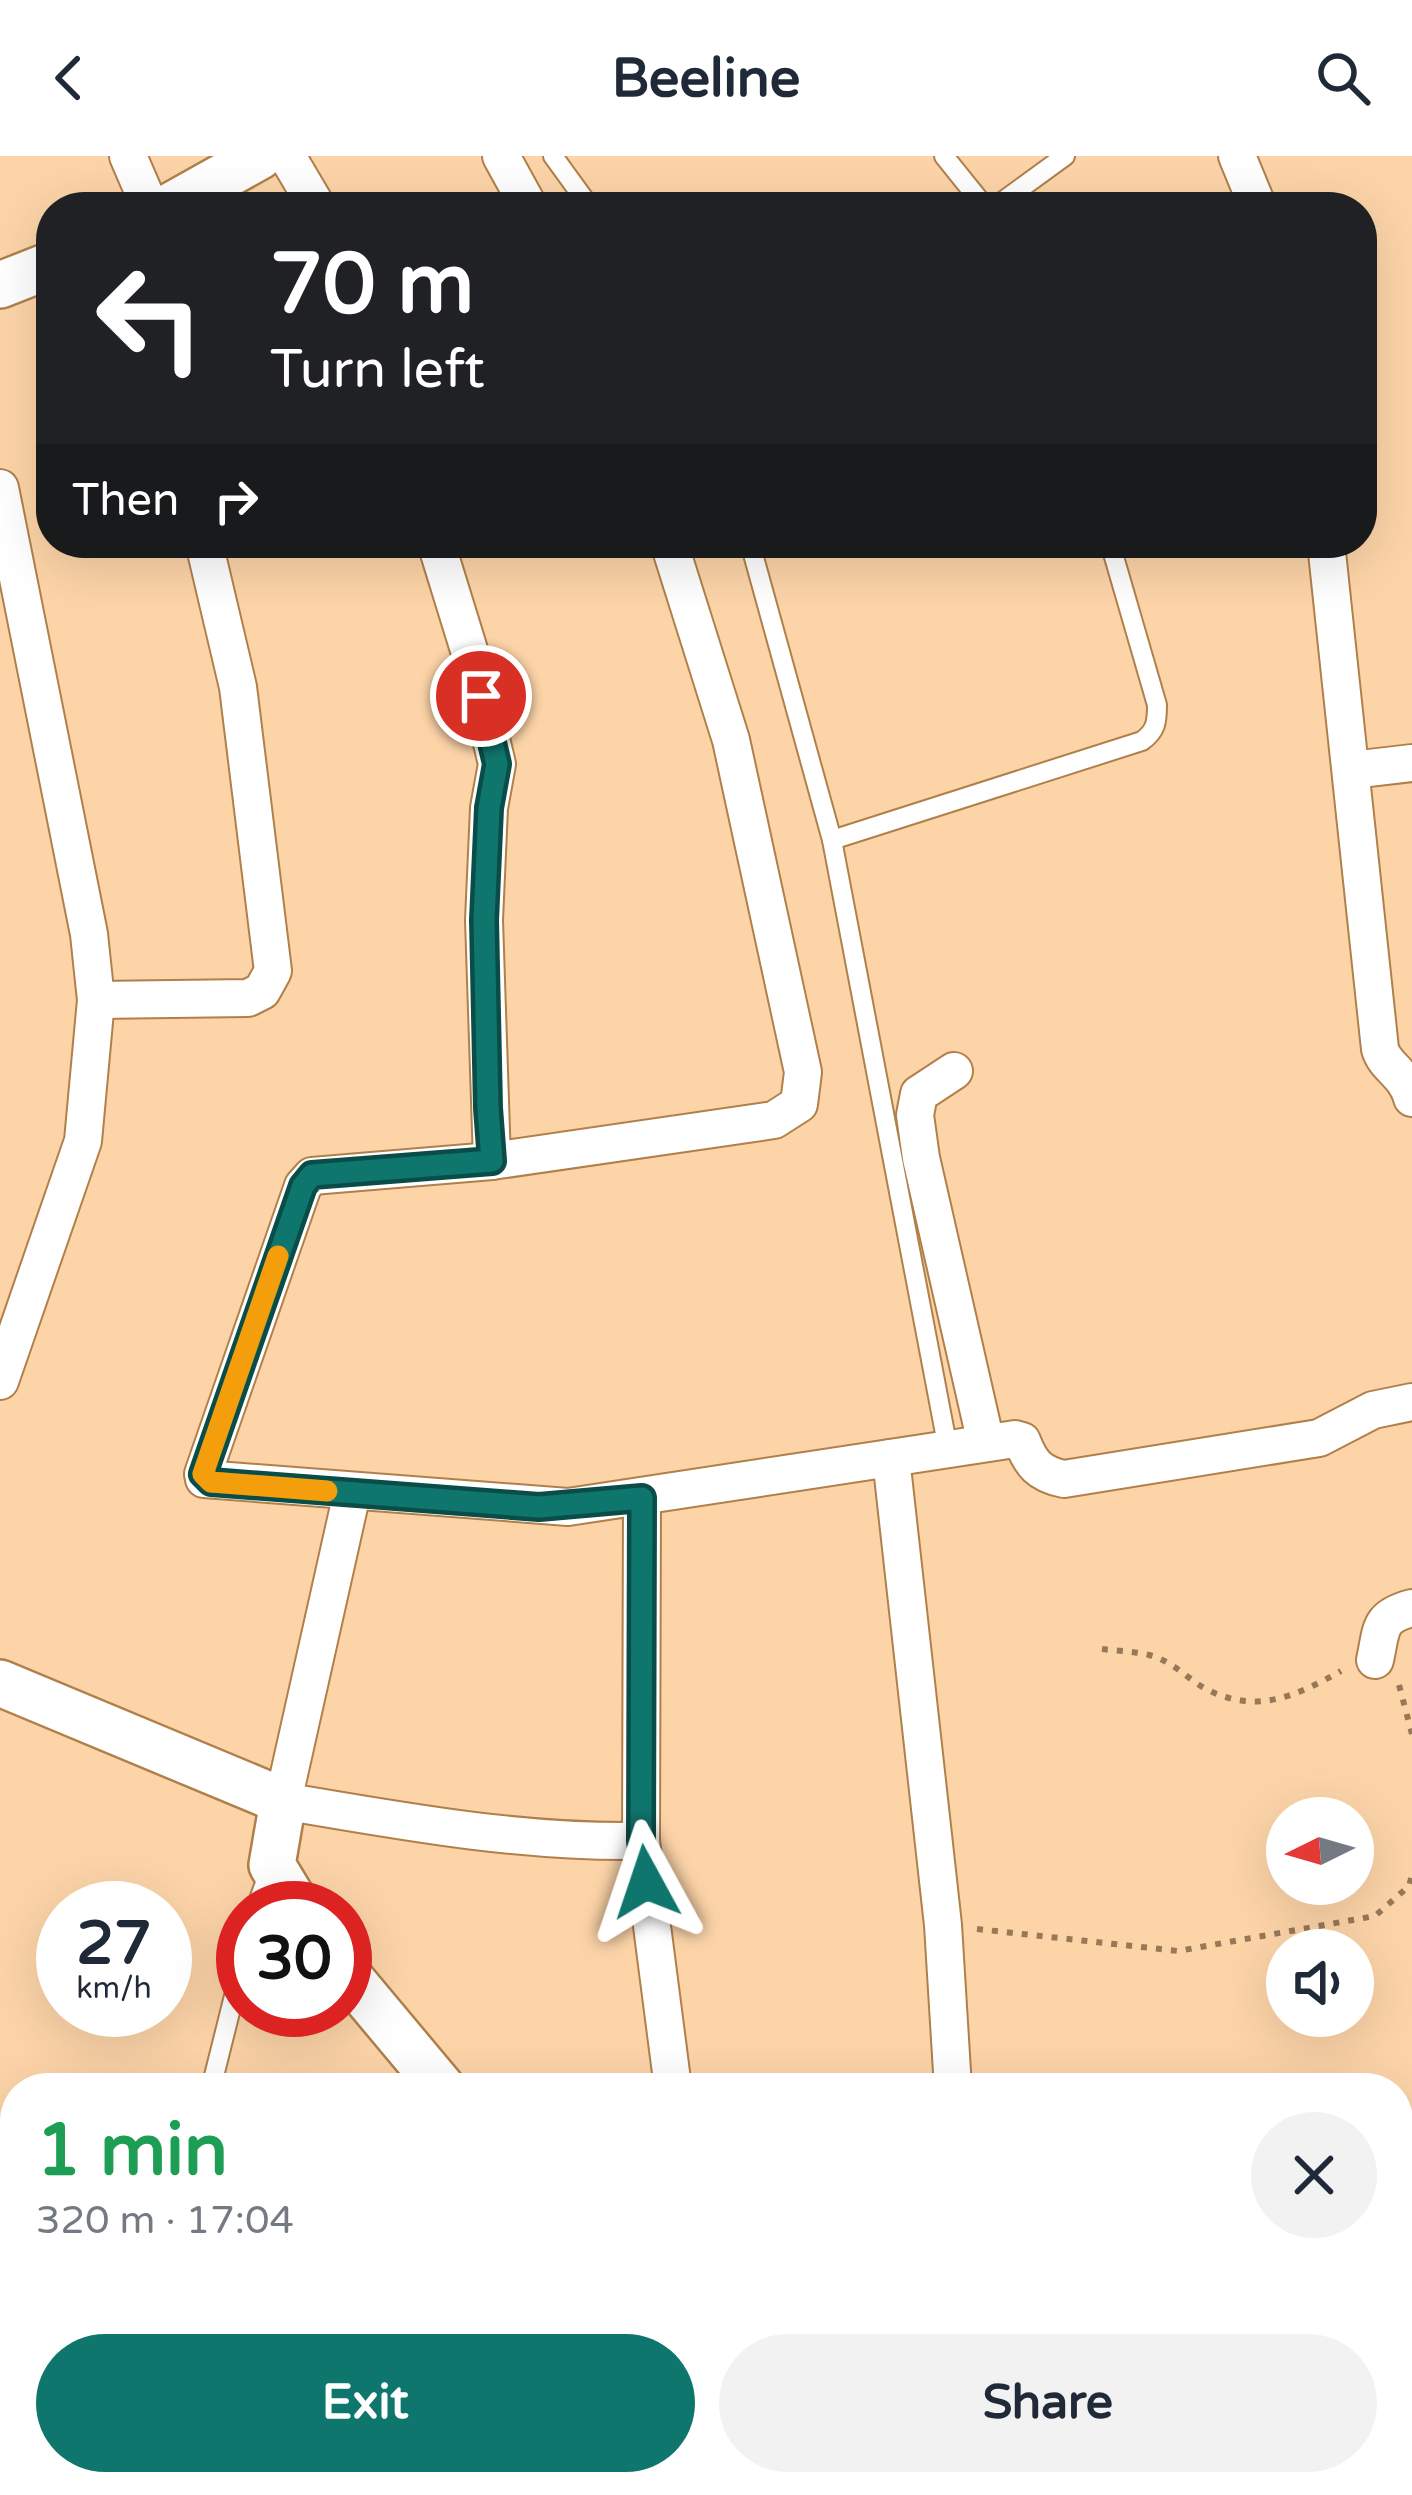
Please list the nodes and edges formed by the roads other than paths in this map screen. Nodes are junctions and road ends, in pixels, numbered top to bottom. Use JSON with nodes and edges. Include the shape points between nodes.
{"nodes":[{"id":1,"x":128,"y":156,"type":"edge"},
{"id":2,"x":260,"y":156,"type":"edge"},
{"id":3,"x":287,"y":156,"type":"edge"},
{"id":4,"x":501,"y":156,"type":"edge"},
{"id":5,"x":553,"y":156,"type":"edge"},
{"id":6,"x":944,"y":156,"type":"edge"},
{"id":7,"x":1065,"y":156,"type":"edge"},
{"id":8,"x":1237,"y":156,"type":"edge"},
{"id":9,"x":143,"y":192,"type":"edge"},
{"id":10,"x":196,"y":192,"type":"edge"},
{"id":11,"x":308,"y":192,"type":"edge"},
{"id":12,"x":521,"y":192,"type":"edge"},
{"id":13,"x":579,"y":192,"type":"edge"},
{"id":14,"x":973,"y":192,"type":"edge"},
{"id":15,"x":1016,"y":192,"type":"edge"},
{"id":16,"x":1252,"y":192,"type":"edge"},
{"id":17,"x":36,"y":271,"type":"edge"},
{"id":18,"x":0,"y":285,"type":"edge"},
{"id":19,"x":0,"y":488,"type":"edge"},
{"id":20,"x":208,"y":558,"type":"edge"},
{"id":21,"x":441,"y":558,"type":"edge"},
{"id":22,"x":673,"y":558,"type":"edge"},
{"id":23,"x":754,"y":558,"type":"edge"},
{"id":24,"x":1114,"y":558,"type":"edge"},
{"id":25,"x":1328,"y":558,"type":"edge"},
{"id":26,"x":1412,"y":763,"type":"edge"},
{"id":27,"x":1352,"y":770,"type":"junction"},
{"id":28,"x":832,"y":839,"type":"junction"},
{"id":29,"x":96,"y":1000,"type":"junction"},
{"id":30,"x":1401,"y":1059,"type":"edge"},
{"id":31,"x":954,"y":1071,"type":"dead end"},
{"id":32,"x":1412,"y":1098,"type":"edge"},
{"id":33,"x":492,"y":1161,"type":"junction"},
{"id":34,"x":0,"y":1382,"type":"edge"},
{"id":35,"x":1412,"y":1402,"type":"edge"},
{"id":36,"x":986,"y":1443,"type":"junction"},
{"id":37,"x":948,"y":1449,"type":"junction"},
{"id":38,"x":891,"y":1458,"type":"junction"},
{"id":39,"x":352,"y":1493,"type":"junction"},
{"id":40,"x":642,"y":1498,"type":"junction"},
{"id":41,"x":1412,"y":1608,"type":"edge"},
{"id":42,"x":1375,"y":1660,"type":"road end"},
{"id":43,"x":0,"y":1683,"type":"edge"},
{"id":44,"x":283,"y":1801,"type":"junction"},
{"id":45,"x":641,"y":1841,"type":"junction"},
{"id":46,"x":272,"y":1864,"type":"junction"},
{"id":47,"x":266,"y":1881,"type":"edge"},
{"id":48,"x":282,"y":1881,"type":"edge"},
{"id":49,"x":372,"y":2004,"type":"edge"},
{"id":50,"x":224,"y":2037,"type":"edge"},
{"id":51,"x":215,"y":2073,"type":"edge"},
{"id":52,"x":429,"y":2073,"type":"edge"},
{"id":53,"x":671,"y":2073,"type":"edge"},
{"id":54,"x":952,"y":2073,"type":"edge"}],
"edges":[{"from":1,"to":9,"type":"street"},
{"from":2,"to":10,"type":"street"},
{"from":3,"to":11,"type":"street"},
{"from":4,"to":12,"type":"street"},
{"from":5,"to":13,"type":"lane"},
{"from":6,"to":14,"type":"lane"},
{"from":7,"to":15,"type":"lane"},
{"from":8,"to":16,"type":"street"},
{"from":17,"to":18,"type":"street"},
{"from":19,"to":29,"type":"street"},
{"from":20,"to":29,"type":"street","via":[[238,688],[273,970],[262,992],[248,998]]},
{"from":21,"to":33,"type":"street","via":[[497,764],[484,920]]},
{"from":22,"to":33,"type":"street","via":[[731,740],[802,1072],[799,1104],[774,1120]]},
{"from":23,"to":28,"type":"lane"},
{"from":24,"to":28,"type":"lane","via":[[1157,705],[1151,734]]},
{"from":25,"to":27,"type":"street"},
{"from":26,"to":27,"type":"street"},
{"from":27,"to":30,"type":"street","via":[[1380,1049]]},
{"from":28,"to":37,"type":"lane"},
{"from":29,"to":34,"type":"street","via":[[82,1141]]},
{"from":30,"to":32,"type":"street"},
{"from":31,"to":36,"type":"street","via":[[919,1094],[915,1115]]},
{"from":33,"to":39,"type":"street","via":[[312,1175],[303,1186],[203,1474],[211,1482]]},
{"from":35,"to":36,"type":"street","via":[[1373,1410],[1319,1438],[1064,1479],[1033,1466],[1022,1441]]},
{"from":36,"to":37,"type":"street"},
{"from":37,"to":38,"type":"street"},
{"from":38,"to":40,"type":"street"},
{"from":38,"to":54,"type":"street","via":[[944,1925]]},
{"from":39,"to":40,"type":"street","via":[[554,1507]]},
{"from":39,"to":44,"type":"street"},
{"from":40,"to":45,"type":"street"},
{"from":41,"to":42,"type":"street","via":[[1384,1621]]},
{"from":43,"to":44,"type":"street"},
{"from":44,"to":45,"type":"street","via":[[569,1842]]},
{"from":44,"to":46,"type":"street"},
{"from":45,"to":53,"type":"street"},
{"from":46,"to":47,"type":"lane"},
{"from":46,"to":48,"type":"street"},
{"from":49,"to":52,"type":"street"},
{"from":50,"to":51,"type":"lane"}]}
